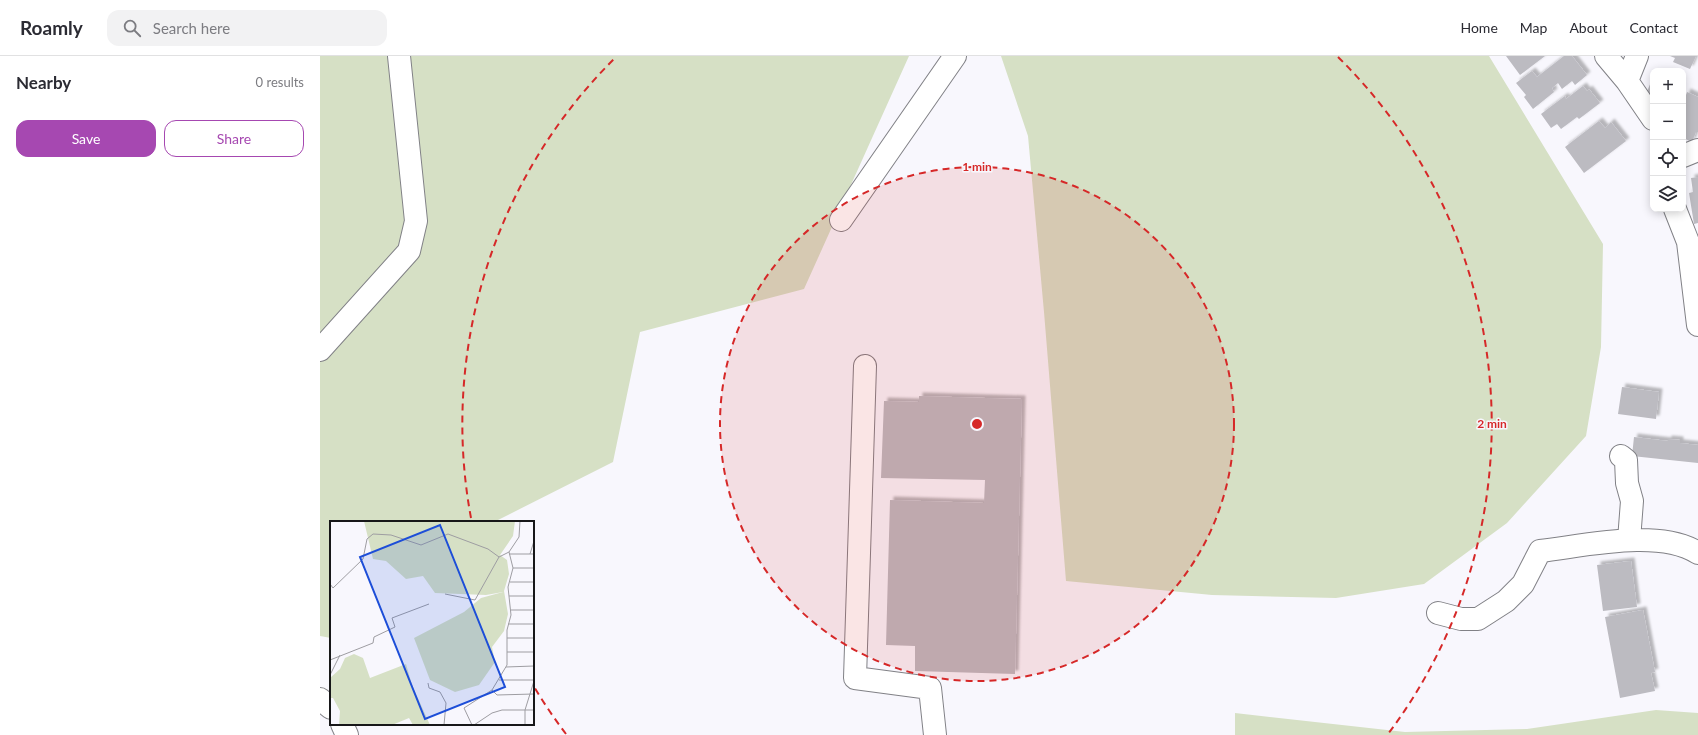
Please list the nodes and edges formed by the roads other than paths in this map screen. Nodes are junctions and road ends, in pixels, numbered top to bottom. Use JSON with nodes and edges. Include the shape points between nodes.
{"nodes":[{"id":1,"x":399,"y":56,"type":"edge"},
{"id":2,"x":956,"y":56,"type":"edge"},
{"id":3,"x":1606,"y":56,"type":"edge"},
{"id":4,"x":1637,"y":56,"type":"edge"},
{"id":5,"x":1627,"y":81,"type":"junction"},
{"id":6,"x":1650,"y":115,"type":"edge"},
{"id":7,"x":1698,"y":150,"type":"edge"},
{"id":8,"x":1686,"y":155,"type":"edge"},
{"id":9,"x":1676,"y":212,"type":"edge"},
{"id":10,"x":841,"y":220,"type":"dead end"},
{"id":11,"x":1698,"y":325,"type":"edge"},
{"id":12,"x":320,"y":350,"type":"edge"},
{"id":13,"x":865,"y":366,"type":"dead end"},
{"id":14,"x":1621,"y":456,"type":"dead end"},
{"id":15,"x":1629,"y":540,"type":"junction"},
{"id":16,"x":1698,"y":553,"type":"edge"},
{"id":17,"x":1438,"y":613,"type":"dead end"},
{"id":18,"x":320,"y":699,"type":"edge"},
{"id":19,"x":330,"y":707,"type":"edge"},
{"id":20,"x":342,"y":725,"type":"edge"},
{"id":21,"x":347,"y":735,"type":"edge"},
{"id":22,"x":934,"y":735,"type":"edge"}],
"edges":[{"from":1,"to":12,"type":"street","via":[[416,221],[408,251]]},
{"from":2,"to":10,"type":"street"},
{"from":3,"to":5,"type":"street"},
{"from":4,"to":5,"type":"street"},
{"from":5,"to":6,"type":"street"},
{"from":7,"to":8,"type":"street"},
{"from":9,"to":11,"type":"street","via":[[1688,242]]},
{"from":13,"to":22,"type":"street","via":[[855,678],[930,688]]},
{"from":14,"to":15,"type":"street","via":[[1626,460],[1627,482],[1632,501]]},
{"from":15,"to":16,"type":"street","via":[[1674,543]]},
{"from":15,"to":17,"type":"street","via":[[1540,551],[1523,584],[1506,601],[1478,619],[1461,619]]},
{"from":18,"to":19,"type":"street"},
{"from":20,"to":21,"type":"street"}]}
